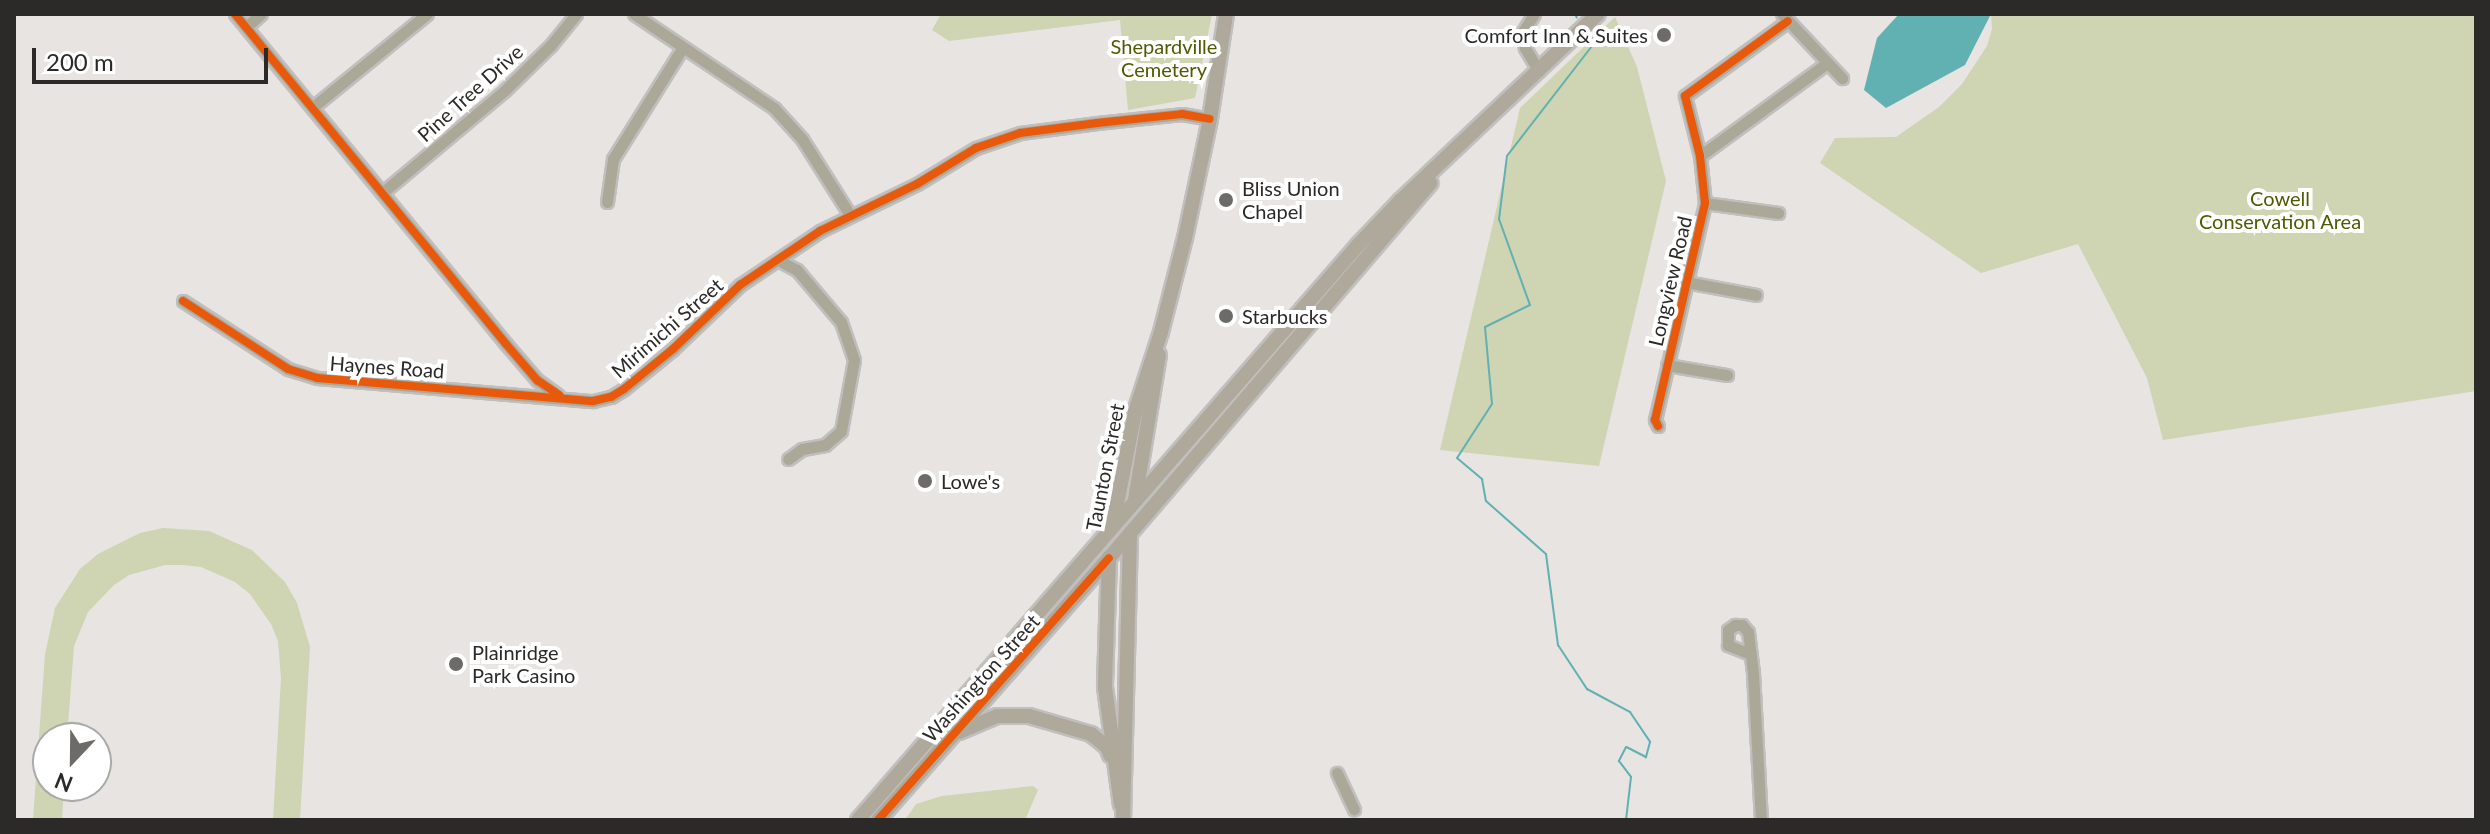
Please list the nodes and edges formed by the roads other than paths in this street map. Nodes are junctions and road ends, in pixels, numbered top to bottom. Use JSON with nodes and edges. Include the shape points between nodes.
{"nodes":[{"id":1,"x":235,"y":14,"type":"edge"},
{"id":2,"x":261,"y":14,"type":"edge"},
{"id":3,"x":427,"y":14,"type":"edge"},
{"id":4,"x":576,"y":14,"type":"edge"},
{"id":5,"x":634,"y":14,"type":"edge"},
{"id":6,"x":1226,"y":14,"type":"edge"},
{"id":7,"x":1534,"y":14,"type":"edge"},
{"id":8,"x":1598,"y":14,"type":"edge"},
{"id":9,"x":1785,"y":18,"type":"edge"},
{"id":10,"x":246,"y":27,"type":"junction"},
{"id":11,"x":683,"y":47,"type":"junction"},
{"id":12,"x":1827,"y":63,"type":"junction"},
{"id":13,"x":1539,"y":71,"type":"junction"},
{"id":14,"x":1842,"y":78,"type":"dead end"},
{"id":15,"x":313,"y":107,"type":"junction"},
{"id":16,"x":1210,"y":119,"type":"junction"},
{"id":17,"x":1451,"y":156,"type":"junction"},
{"id":18,"x":1700,"y":156,"type":"junction"},
{"id":19,"x":382,"y":193,"type":"junction"},
{"id":20,"x":607,"y":202,"type":"dead end"},
{"id":21,"x":1705,"y":203,"type":"junction"},
{"id":22,"x":1778,"y":213,"type":"dead end"},
{"id":23,"x":850,"y":215,"type":"junction"},
{"id":24,"x":778,"y":260,"type":"junction"},
{"id":25,"x":1686,"y":282,"type":"junction"},
{"id":26,"x":1756,"y":295,"type":"dead end"},
{"id":27,"x":183,"y":301,"type":"dead end"},
{"id":28,"x":1161,"y":332,"type":"junction"},
{"id":29,"x":1667,"y":365,"type":"junction"},
{"id":30,"x":1727,"y":375,"type":"dead end"},
{"id":31,"x":562,"y":398,"type":"junction"},
{"id":32,"x":1658,"y":426,"type":"dead end"},
{"id":33,"x":1180,"y":448,"type":"junction"},
{"id":34,"x":1142,"y":450,"type":"junction"},
{"id":35,"x":788,"y":459,"type":"dead end"},
{"id":36,"x":1135,"y":500,"type":"junction"},
{"id":37,"x":1112,"y":526,"type":"junction"},
{"id":38,"x":1130,"y":532,"type":"junction"},
{"id":39,"x":1109,"y":558,"type":"junction"},
{"id":40,"x":1750,"y":654,"type":"dead end"},
{"id":41,"x":1123,"y":700,"type":"junction"},
{"id":42,"x":1108,"y":726,"type":"junction"},
{"id":43,"x":1078,"y":729,"type":"junction"},
{"id":44,"x":940,"y":748,"type":"junction"},
{"id":45,"x":1112,"y":761,"type":"junction"},
{"id":46,"x":1337,"y":773,"type":"dead end"},
{"id":47,"x":1354,"y":809,"type":"dead end"},
{"id":48,"x":1122,"y":812,"type":"edge"},
{"id":49,"x":858,"y":820,"type":"edge"},
{"id":50,"x":878,"y":820,"type":"edge"},
{"id":51,"x":1761,"y":820,"type":"edge"}],
"edges":[{"from":1,"to":10,"type":"street"},
{"from":2,"to":10,"type":"street"},
{"from":3,"to":15,"type":"street"},
{"from":4,"to":19,"type":"street","name":"Pine Tree Drive","via":[[505,90]]},
{"from":5,"to":11,"type":"street"},
{"from":6,"to":16,"type":"main road","name":"Taunton Street"},
{"from":7,"to":13,"type":"street","via":[[1522,33]]},
{"from":8,"to":13,"type":"main road","name":"Washington Street"},
{"from":9,"to":12,"type":"street"},
{"from":9,"to":18,"type":"street","name":"Longview Road","via":[[1685,96]]},
{"from":10,"to":15,"type":"street"},
{"from":11,"to":20,"type":"street","via":[[613,159]]},
{"from":11,"to":23,"type":"street","via":[[789,122]]},
{"from":12,"to":14,"type":"street"},
{"from":12,"to":18,"type":"street"},
{"from":13,"to":17,"type":"main road","name":"Washington Street"},
{"from":15,"to":19,"type":"street"},
{"from":16,"to":23,"type":"street","name":"Mirimichi Street","via":[[1171,115],[1020,133],[976,148],[917,184]]},
{"from":16,"to":28,"type":"main road","name":"Taunton Street"},
{"from":17,"to":33,"type":"main road","name":"Washington Street","via":[[1358,245]]},
{"from":17,"to":38,"type":"main road","name":"Washington Street"},
{"from":18,"to":21,"type":"street","name":"Longview Road"},
{"from":19,"to":31,"type":"street","via":[[537,380]]},
{"from":21,"to":22,"type":"street"},
{"from":21,"to":25,"type":"street","name":"Longview Road"},
{"from":23,"to":24,"type":"street","name":"Mirimichi Street"},
{"from":24,"to":31,"type":"street","name":"Mirimichi Street","via":[[740,285],[656,365],[611,397]]},
{"from":24,"to":35,"type":"street","via":[[797,270],[841,322],[854,360],[841,431],[825,445],[802,449]]},
{"from":25,"to":26,"type":"street"},
{"from":25,"to":29,"type":"street","name":"Longview Road"},
{"from":27,"to":31,"type":"street","name":"Haynes Road","via":[[288,369],[317,378]]},
{"from":28,"to":34,"type":"main road","name":"Taunton Street"},
{"from":28,"to":37,"type":"main road","name":"Taunton Street","via":[[1135,412]]},
{"from":29,"to":30,"type":"street"},
{"from":29,"to":32,"type":"street","name":"Longview Road"},
{"from":33,"to":34,"type":"main road","via":[[1156,461]]},
{"from":33,"to":36,"type":"main road","name":"Washington Street"},
{"from":34,"to":36,"type":"main road","name":"Taunton Street"},
{"from":36,"to":37,"type":"main road","name":"Washington Street"},
{"from":36,"to":38,"type":"main road","name":"Taunton Street"},
{"from":37,"to":39,"type":"main road","name":"Taunton Street"},
{"from":37,"to":49,"type":"main road","name":"Washington Street"},
{"from":38,"to":39,"type":"main road","name":"Washington Street"},
{"from":38,"to":41,"type":"main road","name":"Taunton Street"},
{"from":39,"to":42,"type":"main road","name":"Taunton Street","via":[[1104,640]]},
{"from":39,"to":44,"type":"main road","name":"Washington Street"},
{"from":40,"to":51,"type":"street"},
{"from":41,"to":42,"type":"main road"},
{"from":41,"to":48,"type":"main road","name":"Taunton Street"},
{"from":42,"to":43,"type":"main road"},
{"from":42,"to":45,"type":"main road","name":"Taunton Street"},
{"from":43,"to":44,"type":"main road","via":[[1029,716],[997,716],[964,729]]},
{"from":43,"to":45,"type":"main road","via":[[1100,741]]},
{"from":44,"to":50,"type":"main road","name":"Washington Street"},
{"from":45,"to":48,"type":"main road","name":"Taunton Street"},
{"from":46,"to":47,"type":"street"}]}
